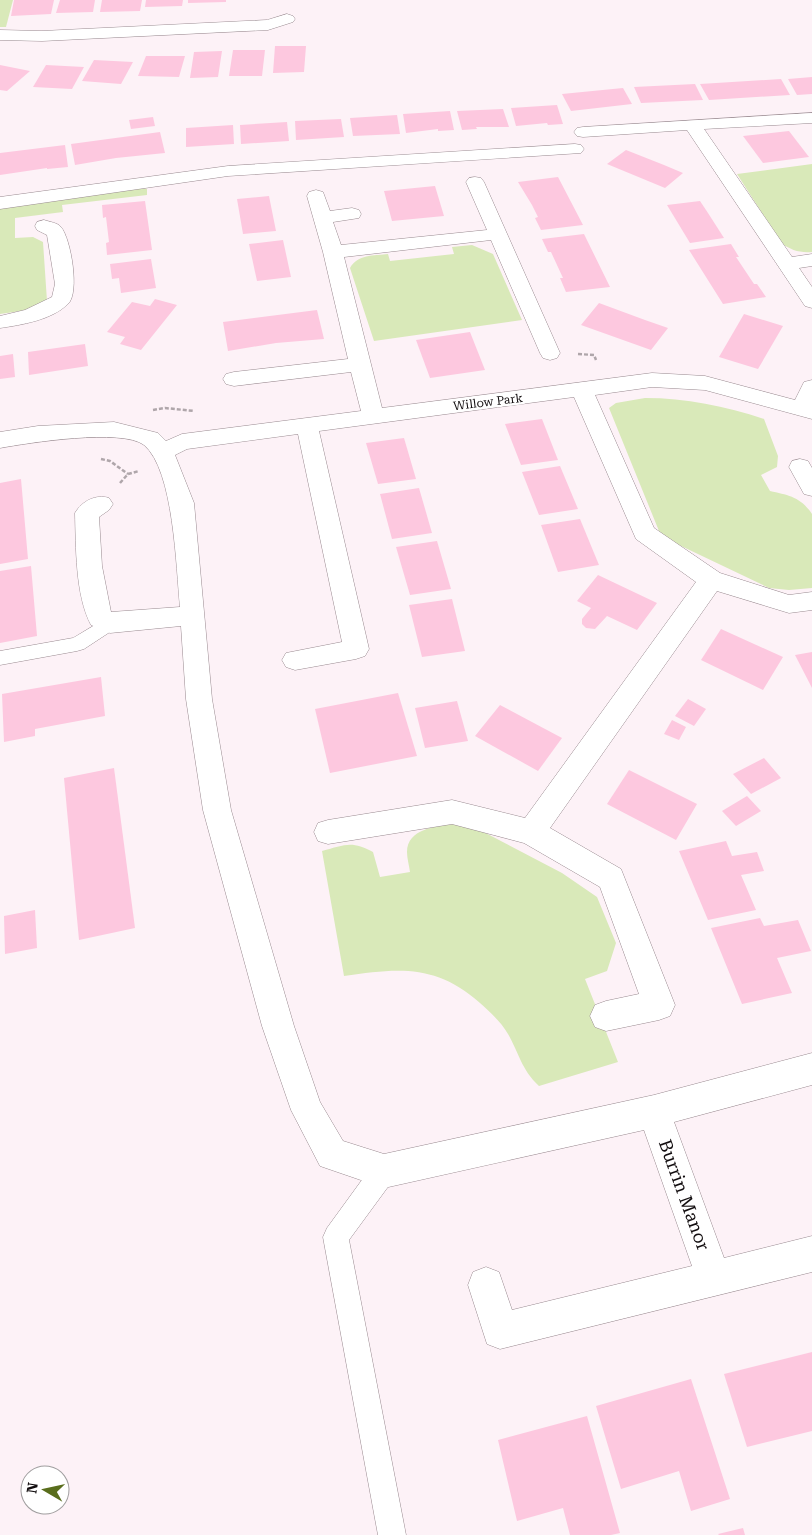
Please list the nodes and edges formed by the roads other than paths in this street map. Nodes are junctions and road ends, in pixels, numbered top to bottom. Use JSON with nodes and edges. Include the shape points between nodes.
{"nodes":[{"id":1,"x":287,"y":19,"type":"dead end"},
{"id":2,"x":0,"y":35,"type":"edge"},
{"id":3,"x":812,"y":118,"type":"edge"},
{"id":4,"x":692,"y":124,"type":"junction"},
{"id":5,"x":583,"y":132,"type":"dead end"},
{"id":6,"x":575,"y":149,"type":"dead end"},
{"id":7,"x":475,"y":182,"type":"dead end"},
{"id":8,"x":316,"y":196,"type":"dead end"},
{"id":9,"x":0,"y":203,"type":"edge"},
{"id":10,"x":352,"y":214,"type":"dead end"},
{"id":11,"x":322,"y":217,"type":"junction"},
{"id":12,"x":44,"y":226,"type":"dead end"},
{"id":13,"x":498,"y":234,"type":"junction"},
{"id":14,"x":333,"y":252,"type":"junction"},
{"id":15,"x":812,"y":260,"type":"edge"},
{"id":16,"x":786,"y":264,"type":"junction"},
{"id":17,"x":812,"y":302,"type":"edge"},
{"id":18,"x":0,"y":322,"type":"edge"},
{"id":19,"x":550,"y":353,"type":"dead end"},
{"id":20,"x":360,"y":364,"type":"junction"},
{"id":21,"x":234,"y":379,"type":"dead end"},
{"id":22,"x":812,"y":386,"type":"edge"},
{"id":23,"x":582,"y":390,"type":"junction"},
{"id":24,"x":807,"y":410,"type":"edge"},
{"id":25,"x":372,"y":417,"type":"junction"},
{"id":26,"x":307,"y":426,"type":"junction"},
{"id":27,"x":0,"y":440,"type":"edge"},
{"id":28,"x":165,"y":458,"type":"junction"},
{"id":29,"x":800,"y":467,"type":"dead end"},
{"id":30,"x":812,"y":488,"type":"edge"},
{"id":31,"x":101,"y":504,"type":"road end"},
{"id":32,"x":711,"y":580,"type":"junction"},
{"id":33,"x":812,"y":601,"type":"edge"},
{"id":34,"x":193,"y":615,"type":"junction"},
{"id":35,"x":110,"y":623,"type":"junction"},
{"id":36,"x":0,"y":658,"type":"edge"},
{"id":37,"x":295,"y":660,"type":"dead end"},
{"id":38,"x":328,"y":832,"type":"dead end"},
{"id":39,"x":531,"y":832,"type":"junction"},
{"id":40,"x":606,"y":1016,"type":"dead end"},
{"id":41,"x":812,"y":1069,"type":"edge"},
{"id":42,"x":654,"y":1111,"type":"junction"},
{"id":43,"x":384,"y":1171,"type":"junction"},
{"id":44,"x":812,"y":1254,"type":"edge"},
{"id":45,"x":714,"y":1278,"type":"junction"},
{"id":46,"x":486,"y":1285,"type":"dead end"},
{"id":47,"x":392,"y":1535,"type":"edge"}],
"edges":[{"from":1,"to":2,"type":"street","via":[[268,25],[42,36]]},
{"from":3,"to":4,"type":"street"},
{"from":4,"to":5,"type":"street","via":[[616,137]]},
{"from":4,"to":16,"type":"street"},
{"from":6,"to":9,"type":"street","via":[[520,160],[228,171]]},
{"from":7,"to":13,"type":"street"},
{"from":8,"to":11,"type":"street"},
{"from":10,"to":11,"type":"street"},
{"from":11,"to":14,"type":"street"},
{"from":12,"to":18,"type":"street","via":[[53,229],[57,235],[64,284],[61,300],[45,311]]},
{"from":13,"to":14,"type":"street"},
{"from":13,"to":19,"type":"street"},
{"from":14,"to":20,"type":"street"},
{"from":15,"to":16,"type":"street"},
{"from":16,"to":17,"type":"street"},
{"from":20,"to":21,"type":"street"},
{"from":20,"to":25,"type":"street"},
{"from":22,"to":24,"type":"street"},
{"from":23,"to":24,"type":"street","name":"Willow Park","via":[[652,380],[705,382]]},
{"from":23,"to":25,"type":"street","name":"Willow Park"},
{"from":23,"to":32,"type":"street","via":[[644,533]]},
{"from":25,"to":26,"type":"street","name":"Willow Park"},
{"from":26,"to":28,"type":"street","name":"Willow Park","via":[[182,442]]},
{"from":26,"to":37,"type":"street","via":[[356,649]]},
{"from":27,"to":28,"type":"street","via":[[114,429],[150,438]]},
{"from":28,"to":34,"type":"street","via":[[182,502]]},
{"from":29,"to":30,"type":"street"},
{"from":31,"to":35,"type":"street","via":[[87,513],[88,556],[100,618]]},
{"from":32,"to":33,"type":"street","via":[[789,604]]},
{"from":32,"to":39,"type":"street"},
{"from":34,"to":35,"type":"street"},
{"from":34,"to":43,"type":"street","via":[[199,699],[217,810],[278,1026],[307,1110],[332,1154]]},
{"from":35,"to":36,"type":"lane","via":[[76,644]]},
{"from":38,"to":39,"type":"street","via":[[452,812]]},
{"from":39,"to":40,"type":"street","via":[[611,878],[659,1005]]},
{"from":41,"to":42,"type":"street"},
{"from":42,"to":43,"type":"street"},
{"from":42,"to":45,"type":"street","name":"Burrin Manor"},
{"from":43,"to":47,"type":"lane","via":[[336,1237]]},
{"from":44,"to":45,"type":"street"},
{"from":45,"to":46,"type":"street","via":[[500,1332]]}]}
